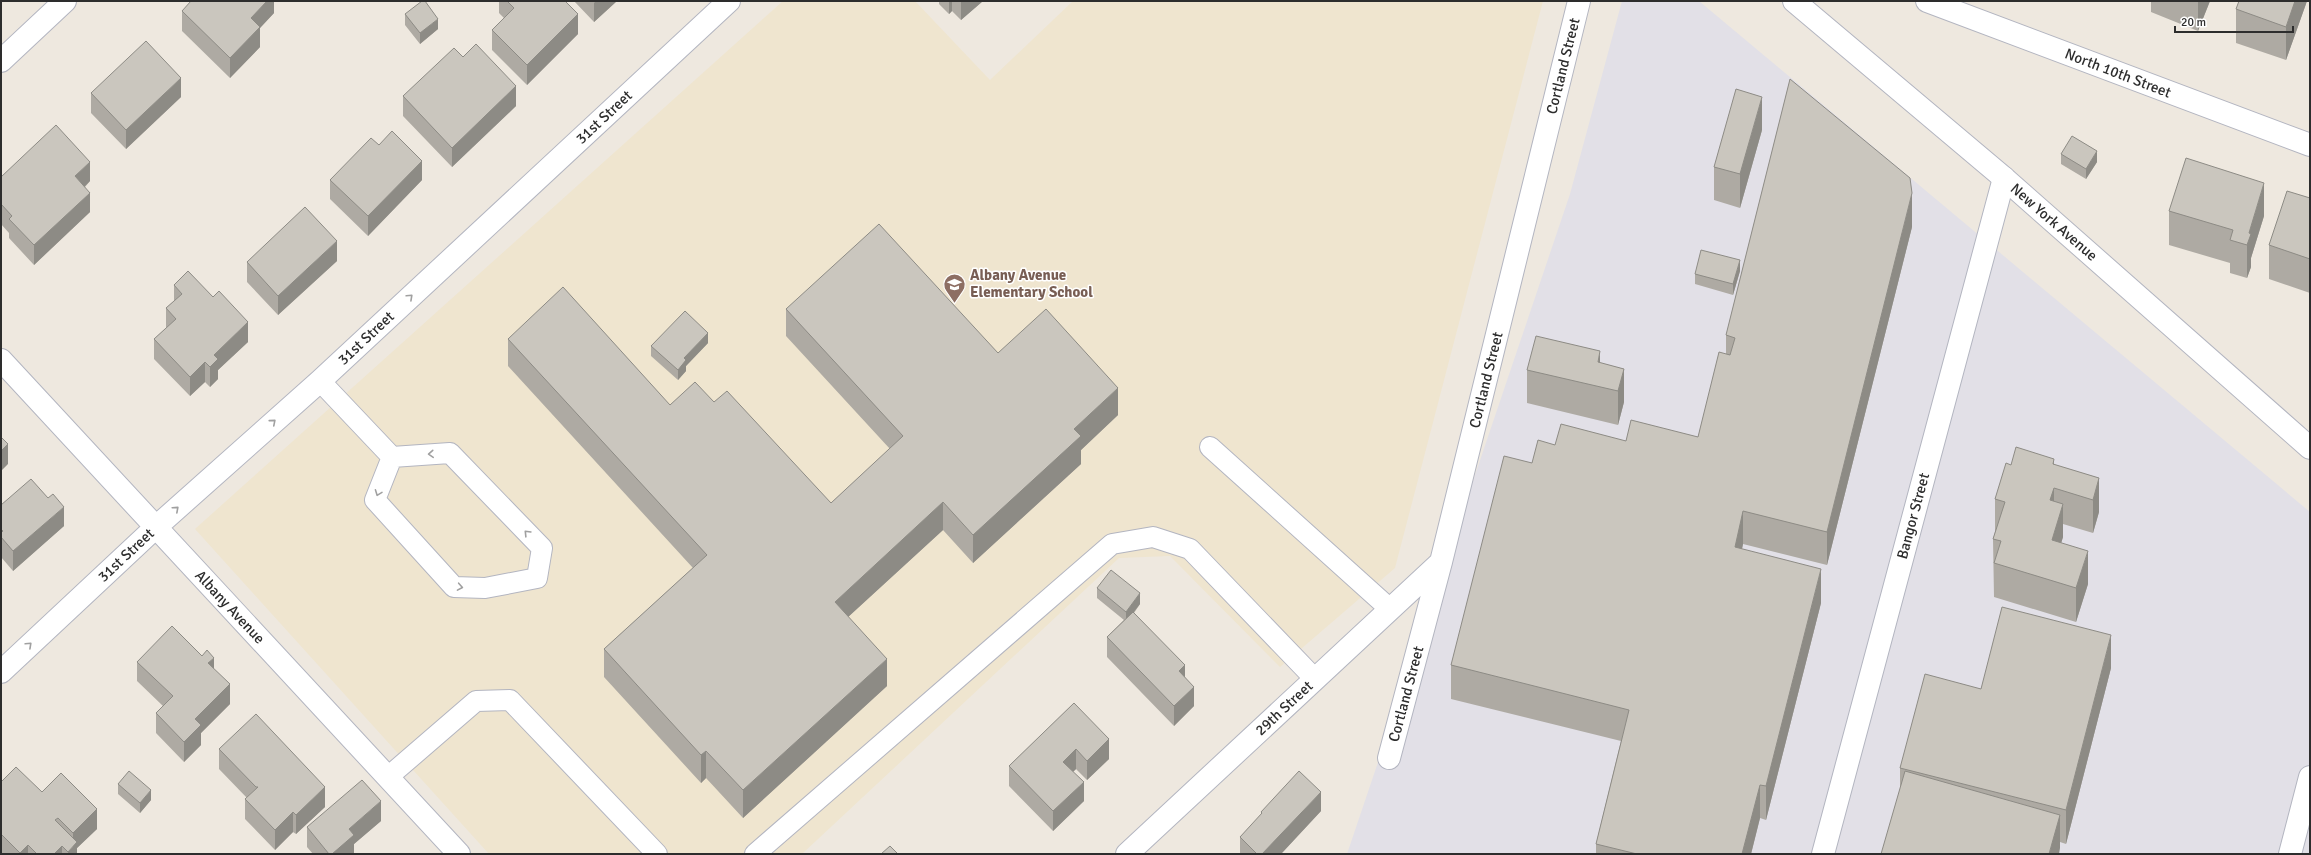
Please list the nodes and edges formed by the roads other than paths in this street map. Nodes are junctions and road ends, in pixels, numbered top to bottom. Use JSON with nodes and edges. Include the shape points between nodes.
{"nodes":[{"id":1,"x":65,"y":1,"type":"edge"},
{"id":2,"x":729,"y":1,"type":"edge"},
{"id":3,"x":1579,"y":1,"type":"edge"},
{"id":4,"x":1794,"y":1,"type":"edge"},
{"id":5,"x":1926,"y":1,"type":"edge"},
{"id":6,"x":1,"y":60,"type":"edge"},
{"id":7,"x":2310,"y":145,"type":"edge"},
{"id":8,"x":2004,"y":178,"type":"junction"},
{"id":9,"x":1,"y":360,"type":"edge"},
{"id":10,"x":320,"y":381,"type":"junction"},
{"id":11,"x":1210,"y":447,"type":"dead end"},
{"id":12,"x":2310,"y":448,"type":"edge"},
{"id":13,"x":392,"y":457,"type":"junction"},
{"id":14,"x":156,"y":527,"type":"junction"},
{"id":15,"x":1440,"y":562,"type":"junction"},
{"id":16,"x":1390,"y":609,"type":"junction"},
{"id":17,"x":1,"y":672,"type":"edge"},
{"id":18,"x":1315,"y":679,"type":"junction"},
{"id":19,"x":1389,"y":758,"type":"dead end"},
{"id":20,"x":388,"y":777,"type":"junction"},
{"id":21,"x":2310,"y":777,"type":"edge"},
{"id":22,"x":459,"y":854,"type":"edge"},
{"id":23,"x":657,"y":854,"type":"edge"},
{"id":24,"x":755,"y":854,"type":"edge"},
{"id":25,"x":1127,"y":854,"type":"edge"},
{"id":26,"x":1823,"y":854,"type":"edge"},
{"id":27,"x":2290,"y":854,"type":"edge"}],
"edges":[{"from":1,"to":6,"type":"street"},
{"from":10,"to":2,"type":"street","name":"31st Street","one_way":true},
{"from":3,"to":15,"type":"street","name":"Cortland Street"},
{"from":4,"to":8,"type":"street","name":"New York Avenue"},
{"from":5,"to":7,"type":"street","name":"North 10th Street"},
{"from":8,"to":12,"type":"street","name":"New York Avenue"},
{"from":8,"to":26,"type":"street","name":"Bangor Street"},
{"from":9,"to":14,"type":"street","name":"Albany Avenue"},
{"from":10,"to":13,"type":"lane"},
{"from":14,"to":10,"type":"street","name":"31st Street","one_way":true},
{"from":11,"to":16,"type":"lane"},
{"from":13,"to":13,"type":"lane","one_way":true,"via":[[376,500],[454,587],[485,588],[537,578],[542,548],[450,453]]},
{"from":17,"to":14,"type":"street","name":"31st Street","one_way":true},
{"from":14,"to":20,"type":"street","name":"Albany Avenue"},
{"from":15,"to":16,"type":"street","name":"29th Street"},
{"from":15,"to":19,"type":"street","name":"Cortland Street"},
{"from":16,"to":18,"type":"street","name":"29th Street"},
{"from":18,"to":24,"type":"lane","via":[[1190,549],[1154,537],[1112,544]]},
{"from":18,"to":25,"type":"street","name":"29th Street"},
{"from":20,"to":22,"type":"street","name":"Albany Avenue"},
{"from":20,"to":23,"type":"lane","via":[[476,701],[510,700]]},
{"from":21,"to":27,"type":"street"}]}
